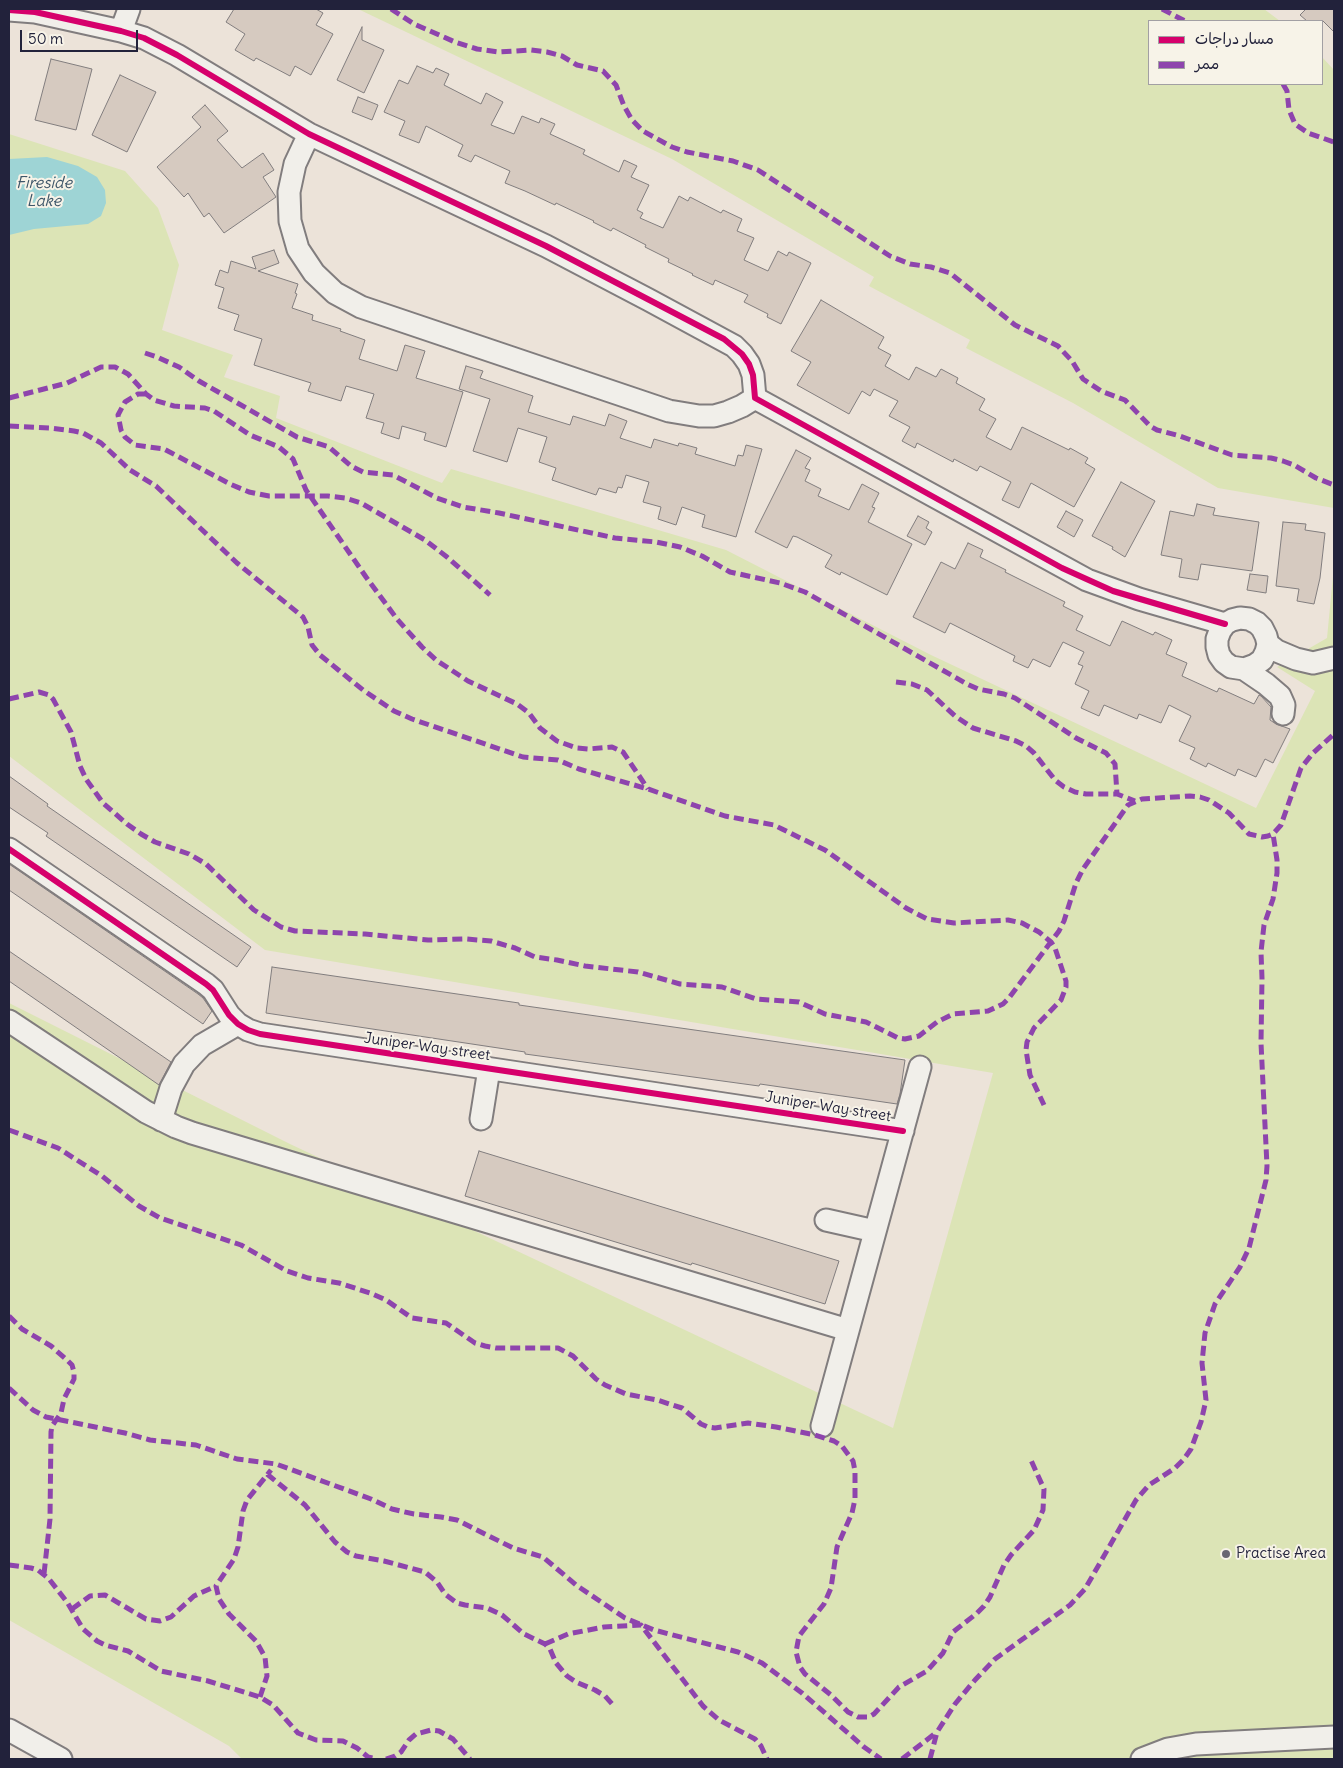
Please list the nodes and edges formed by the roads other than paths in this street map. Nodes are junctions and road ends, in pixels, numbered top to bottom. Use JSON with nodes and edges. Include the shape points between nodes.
{"nodes":[{"id":1,"x":129,"y":9,"type":"edge"},
{"id":2,"x":9,"y":10,"type":"edge"},
{"id":3,"x":121,"y":30,"type":"junction"},
{"id":4,"x":309,"y":134,"type":"junction"},
{"id":5,"x":755,"y":398,"type":"junction"},
{"id":6,"x":1225,"y":624,"type":"junction"},
{"id":7,"x":1268,"y":644,"type":"junction"},
{"id":8,"x":1334,"y":658,"type":"edge"},
{"id":9,"x":1244,"y":669,"type":"junction"},
{"id":10,"x":1283,"y":714,"type":"dead end"},
{"id":11,"x":9,"y":849,"type":"edge"},
{"id":12,"x":9,"y":1021,"type":"edge"},
{"id":13,"x":238,"y":1024,"type":"junction"},
{"id":14,"x":920,"y":1067,"type":"dead end"},
{"id":15,"x":489,"y":1069,"type":"junction"},
{"id":16,"x":481,"y":1119,"type":"dead end"},
{"id":17,"x":161,"y":1120,"type":"junction"},
{"id":18,"x":902,"y":1131,"type":"junction"},
{"id":19,"x":826,"y":1220,"type":"dead end"},
{"id":20,"x":875,"y":1231,"type":"junction"},
{"id":21,"x":848,"y":1330,"type":"junction"},
{"id":22,"x":822,"y":1426,"type":"dead end"},
{"id":23,"x":9,"y":1730,"type":"edge"},
{"id":24,"x":1334,"y":1737,"type":"edge"},
{"id":25,"x":61,"y":1759,"type":"edge"},
{"id":26,"x":1142,"y":1759,"type":"edge"}],
"edges":[{"from":1,"to":3,"type":"street"},
{"from":2,"to":3,"type":"street","via":[[35,12]]},
{"from":3,"to":4,"type":"street","via":[[177,55]]},
{"from":4,"to":5,"type":"street","via":[[546,246],[724,339],[749,364]]},
{"from":4,"to":5,"type":"street","via":[[293,173],[289,192],[290,221],[298,249],[314,273],[335,293],[361,307],[668,411],[714,416]]},
{"from":5,"to":6,"type":"street","via":[[1087,580],[1138,599]]},
{"from":6,"to":7,"type":"street","via":[[1240,618],[1256,622]]},
{"from":6,"to":9,"type":"street","via":[[1217,639],[1219,655],[1231,667]]},
{"from":7,"to":8,"type":"street","via":[[1306,662],[1319,663]]},
{"from":7,"to":9,"type":"street","via":[[1262,660]]},
{"from":9,"to":10,"type":"street","via":[[1280,696]]},
{"from":11,"to":13,"type":"street","name":"Juniper Way street","via":[[206,984]]},
{"from":12,"to":17,"type":"street"},
{"from":13,"to":15,"type":"street","name":"Juniper Way street","via":[[272,1037]]},
{"from":13,"to":17,"type":"street","via":[[202,1045],[184,1064],[171,1088]]},
{"from":14,"to":18,"type":"street","name":"Juniper Way street"},
{"from":15,"to":16,"type":"street","name":"Juniper Way street"},
{"from":15,"to":18,"type":"street","name":"Juniper Way street"},
{"from":17,"to":21,"type":"street","via":[[209,1138]]},
{"from":18,"to":20,"type":"street","name":"Juniper Way street"},
{"from":19,"to":20,"type":"street"},
{"from":20,"to":21,"type":"street","name":"Juniper Way street"},
{"from":21,"to":22,"type":"street","name":"Juniper Way street"},
{"from":23,"to":25,"type":"street"},
{"from":24,"to":26,"type":"street","via":[[1196,1744],[1168,1749]]}]}
